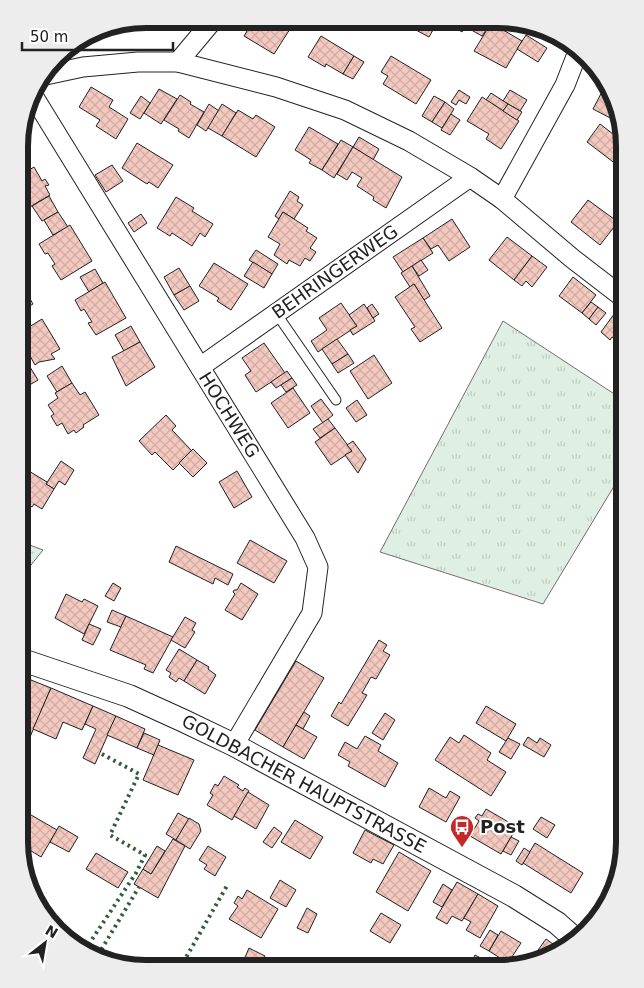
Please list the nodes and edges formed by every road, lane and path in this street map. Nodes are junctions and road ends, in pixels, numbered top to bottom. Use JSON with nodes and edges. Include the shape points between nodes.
{"nodes":[{"id":1,"x":206,"y":28,"type":"edge"},
{"id":2,"x":576,"y":57,"type":"edge"},
{"id":3,"x":178,"y":62,"type":"junction"},
{"id":4,"x":52,"y":74,"type":"edge"},
{"id":5,"x":36,"y":100,"type":"edge"},
{"id":6,"x":470,"y":177,"type":"junction"},
{"id":7,"x":502,"y":199,"type":"junction"},
{"id":8,"x":616,"y":292,"type":"edge"},
{"id":9,"x":276,"y":313,"type":"junction"},
{"id":10,"x":200,"y":367,"type":"junction"},
{"id":11,"x":336,"y":400,"type":"dead end"},
{"id":12,"x":28,"y":662,"type":"edge"},
{"id":13,"x":234,"y":745,"type":"junction"},
{"id":14,"x":571,"y":935,"type":"edge"}],
"edges":[{"from":1,"to":3,"type":"street"},
{"from":2,"to":7,"type":"street","via":[[565,85]]},
{"from":3,"to":4,"type":"street","via":[[138,62]]},
{"from":3,"to":6,"type":"street","via":[[276,87],[345,110],[409,140]]},
{"from":5,"to":10,"type":"street","name":"HOCHWEG"},
{"from":6,"to":7,"type":"street"},
{"from":6,"to":9,"type":"street","name":"BEHRINGERWEG"},
{"from":7,"to":8,"type":"street"},
{"from":9,"to":10,"type":"street","name":"BEHRINGERWEG"},
{"from":9,"to":11,"type":"lane"},
{"from":10,"to":13,"type":"street","name":"HOCHWEG","via":[[305,538],[318,567],[312,613]]},
{"from":12,"to":13,"type":"street","name":"GOLDBACHER HAUPTSTRASSE","via":[[129,696]]},
{"from":13,"to":14,"type":"street","name":"GOLDBACHER HAUPTSTRASSE","via":[[514,896]]}]}
